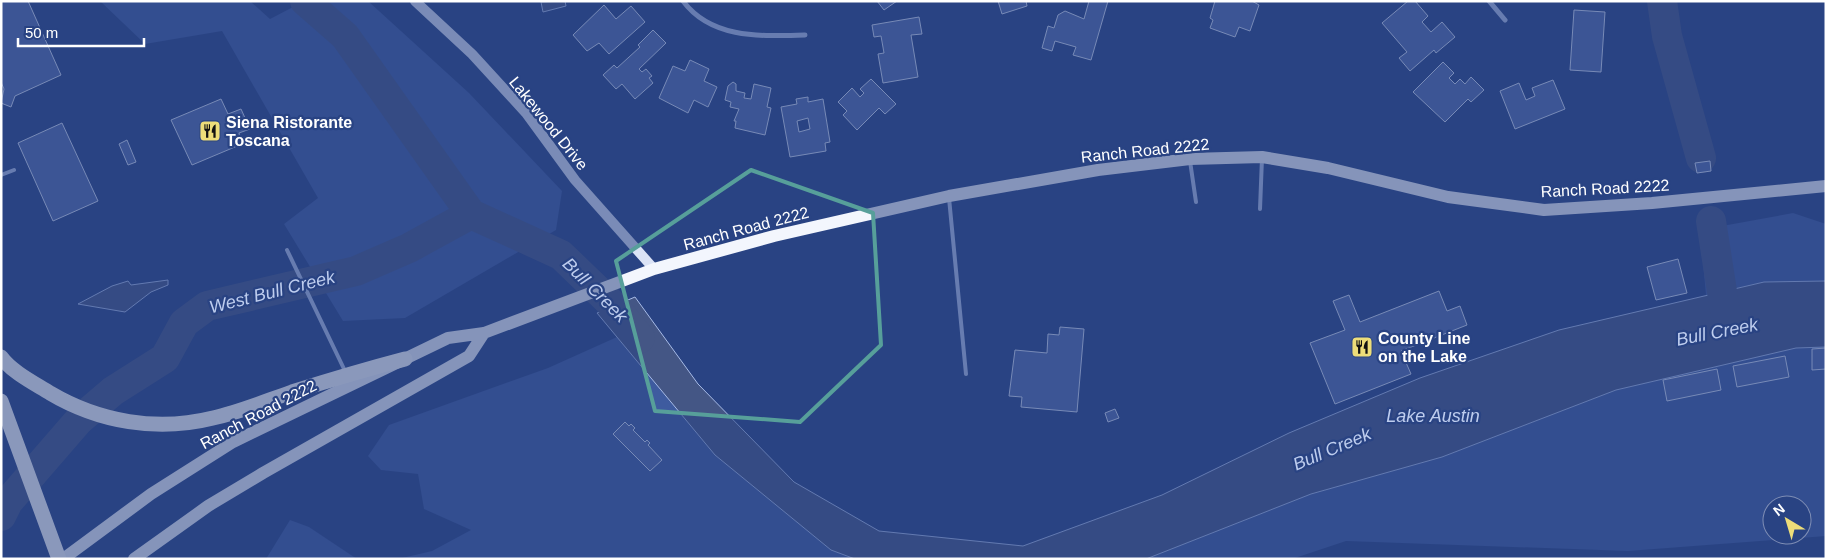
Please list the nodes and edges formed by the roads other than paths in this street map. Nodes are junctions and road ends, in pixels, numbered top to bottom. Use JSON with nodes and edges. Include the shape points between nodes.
{"nodes":[{"id":1,"x":415,"y":1,"type":"edge"},
{"id":2,"x":683,"y":1,"type":"edge"},
{"id":3,"x":1489,"y":1,"type":"edge"},
{"id":4,"x":1504,"y":20,"type":"dead end"},
{"id":5,"x":806,"y":35,"type":"dead end"},
{"id":6,"x":1262,"y":157,"type":"junction"},
{"id":7,"x":1190,"y":159,"type":"junction"},
{"id":8,"x":14,"y":170,"type":"dead end"},
{"id":9,"x":1,"y":176,"type":"edge"},
{"id":10,"x":1826,"y":186,"type":"edge"},
{"id":11,"x":949,"y":196,"type":"junction"},
{"id":12,"x":1196,"y":202,"type":"dead end"},
{"id":13,"x":1260,"y":208,"type":"dead end"},
{"id":14,"x":287,"y":250,"type":"dead end"},
{"id":15,"x":654,"y":269,"type":"junction"},
{"id":16,"x":484,"y":333,"type":"junction"},
{"id":17,"x":1,"y":357,"type":"edge"},
{"id":18,"x":405,"y":359,"type":"joint"},
{"id":19,"x":966,"y":374,"type":"dead end"},
{"id":20,"x":349,"y":379,"type":"junction"},
{"id":21,"x":1,"y":401,"type":"edge"},
{"id":22,"x":59,"y":559,"type":"edge"},
{"id":23,"x":63,"y":559,"type":"edge"},
{"id":24,"x":134,"y":559,"type":"edge"}],
"edges":[{"from":1,"to":15,"type":"street","name":"Lakewood Drive","via":[[472,54],[526,113],[576,180]]},
{"from":2,"to":5,"type":"street","via":[[704,20],[726,31],[751,36]]},
{"from":3,"to":4,"type":"street"},
{"from":6,"to":7,"type":"main road","name":"Ranch Road 2222"},
{"from":6,"to":10,"type":"main road","name":"Ranch Road 2222","via":[[1328,168],[1448,197],[1544,210]]},
{"from":6,"to":13,"type":"lane"},
{"from":7,"to":11,"type":"main road","name":"Ranch Road 2222","via":[[1098,170]]},
{"from":7,"to":12,"type":"lane"},
{"from":8,"to":9,"type":"lane"},
{"from":11,"to":15,"type":"main road","name":"Ranch Road 2222","via":[[774,236]]},
{"from":11,"to":19,"type":"lane"},
{"from":14,"to":20,"type":"lane"},
{"from":15,"to":16,"type":"main road","name":"Ranch Road 2222"},
{"from":16,"to":18,"type":"main road","name":"Ranch Road 2222","via":[[448,338]]},
{"from":16,"to":24,"type":"main road","via":[[469,356],[208,506]]},
{"from":17,"to":20,"type":"highway","via":[[72,406],[138,424],[178,424],[214,418]]},
{"from":18,"to":20,"type":"highway"},
{"from":20,"to":23,"type":"main road","name":"Ranch Road 2222","via":[[233,442],[151,494]]},
{"from":21,"to":22,"type":"highway"}]}
